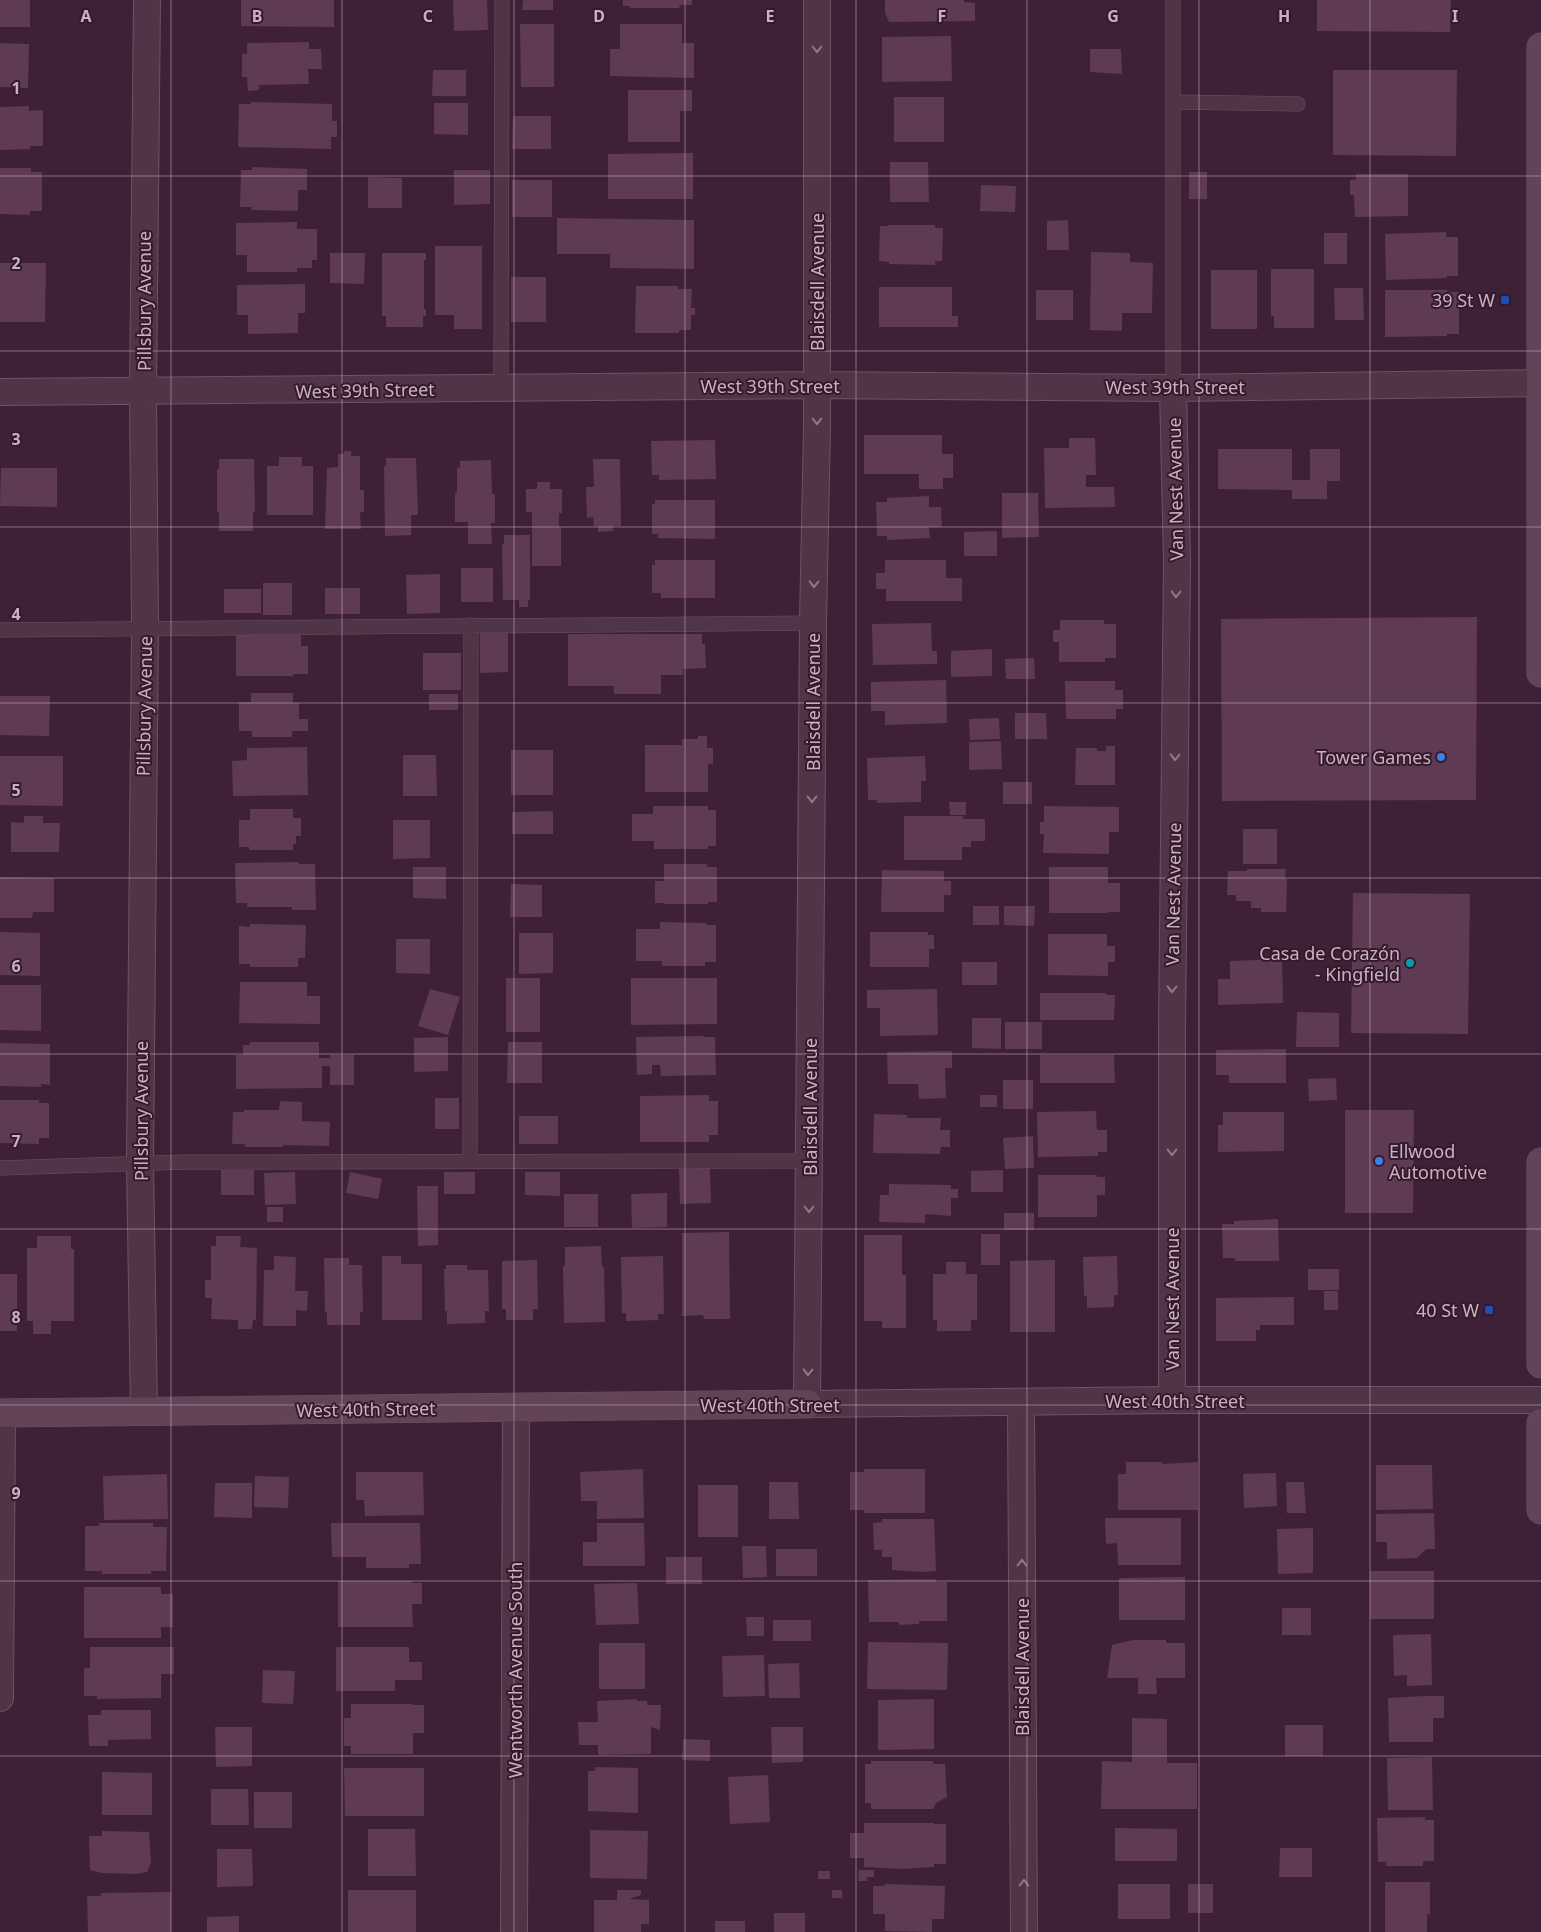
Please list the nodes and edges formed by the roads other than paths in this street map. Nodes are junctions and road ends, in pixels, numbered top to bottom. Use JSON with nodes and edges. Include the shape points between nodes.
{"nodes":[{"id":1,"x":146,"y":0,"type":"edge"},
{"id":2,"x":502,"y":0,"type":"edge"},
{"id":3,"x":817,"y":0,"type":"edge"},
{"id":4,"x":1173,"y":0,"type":"edge"},
{"id":5,"x":1541,"y":47,"type":"edge"},
{"id":6,"x":1173,"y":102,"type":"junction"},
{"id":7,"x":1298,"y":104,"type":"dead end"},
{"id":8,"x":1540,"y":383,"type":"edge"},
{"id":9,"x":817,"y":386,"type":"junction"},
{"id":10,"x":501,"y":388,"type":"junction"},
{"id":11,"x":1173,"y":388,"type":"junction"},
{"id":12,"x":0,"y":392,"type":"edge"},
{"id":13,"x":143,"y":392,"type":"junction"},
{"id":14,"x":813,"y":622,"type":"junction"},
{"id":15,"x":471,"y":625,"type":"junction"},
{"id":16,"x":145,"y":628,"type":"junction"},
{"id":17,"x":0,"y":630,"type":"edge"},
{"id":18,"x":1541,"y":673,"type":"edge"},
{"id":19,"x":470,"y":1160,"type":"junction"},
{"id":20,"x":809,"y":1161,"type":"junction"},
{"id":21,"x":140,"y":1162,"type":"junction"},
{"id":22,"x":1541,"y":1162,"type":"edge"},
{"id":23,"x":0,"y":1168,"type":"edge"},
{"id":24,"x":1541,"y":1364,"type":"edge"},
{"id":25,"x":1172,"y":1400,"type":"junction"},
{"id":26,"x":1541,"y":1400,"type":"edge"},
{"id":27,"x":1021,"y":1403,"type":"junction"},
{"id":28,"x":808,"y":1404,"type":"junction"},
{"id":29,"x":516,"y":1407,"type":"junction"},
{"id":30,"x":144,"y":1411,"type":"junction"},
{"id":31,"x":1,"y":1413,"type":"edge"},
{"id":32,"x":1541,"y":1423,"type":"edge"},
{"id":33,"x":1541,"y":1510,"type":"edge"},
{"id":34,"x":0,"y":1698,"type":"edge"},
{"id":35,"x":514,"y":1932,"type":"edge"},
{"id":36,"x":1024,"y":1932,"type":"edge"}],
"edges":[{"from":1,"to":13,"type":"street","name":"Pillsbury Avenue"},
{"from":2,"to":10,"type":"lane"},
{"from":3,"to":9,"type":"street","name":"Blaisdell Avenue","one_way":true},
{"from":4,"to":6,"type":"lane"},
{"from":5,"to":8,"type":"main road"},
{"from":6,"to":7,"type":"lane"},
{"from":6,"to":11,"type":"lane"},
{"from":8,"to":11,"type":"street","name":"West 39th Street"},
{"from":8,"to":18,"type":"main road"},
{"from":9,"to":10,"type":"street","name":"West 39th Street"},
{"from":9,"to":11,"type":"street","name":"West 39th Street"},
{"from":9,"to":14,"type":"street","name":"Blaisdell Avenue","one_way":true},
{"from":10,"to":13,"type":"street","name":"West 39th Street"},
{"from":11,"to":25,"type":"street","name":"Van Nest Avenue","one_way":true,"via":[[1176,562]]},
{"from":12,"to":13,"type":"street","name":"West 39th Street"},
{"from":13,"to":16,"type":"street","name":"Pillsbury Avenue"},
{"from":14,"to":15,"type":"lane"},
{"from":14,"to":20,"type":"street","name":"Blaisdell Avenue","one_way":true},
{"from":15,"to":16,"type":"lane"},
{"from":15,"to":19,"type":"lane"},
{"from":16,"to":17,"type":"lane"},
{"from":16,"to":21,"type":"street","name":"Pillsbury Avenue"},
{"from":19,"to":20,"type":"lane"},
{"from":19,"to":21,"type":"lane"},
{"from":20,"to":28,"type":"street","name":"Blaisdell Avenue","one_way":true},
{"from":21,"to":23,"type":"lane"},
{"from":21,"to":30,"type":"street","name":"Pillsbury Avenue"},
{"from":22,"to":24,"type":"main road"},
{"from":25,"to":26,"type":"street","name":"West 40th Street"},
{"from":25,"to":27,"type":"street","name":"West 40th Street"},
{"from":27,"to":28,"type":"street","name":"West 40th Street"},
{"from":36,"to":27,"type":"street","name":"Blaisdell Avenue","one_way":true},
{"from":28,"to":29,"type":"main road","name":"West 40th Street"},
{"from":29,"to":30,"type":"main road","name":"West 40th Street"},
{"from":29,"to":35,"type":"street","name":"Wentworth Avenue South"},
{"from":30,"to":31,"type":"main road","name":"West 40th Street"},
{"from":31,"to":34,"type":"street"},
{"from":32,"to":33,"type":"main road"}]}
